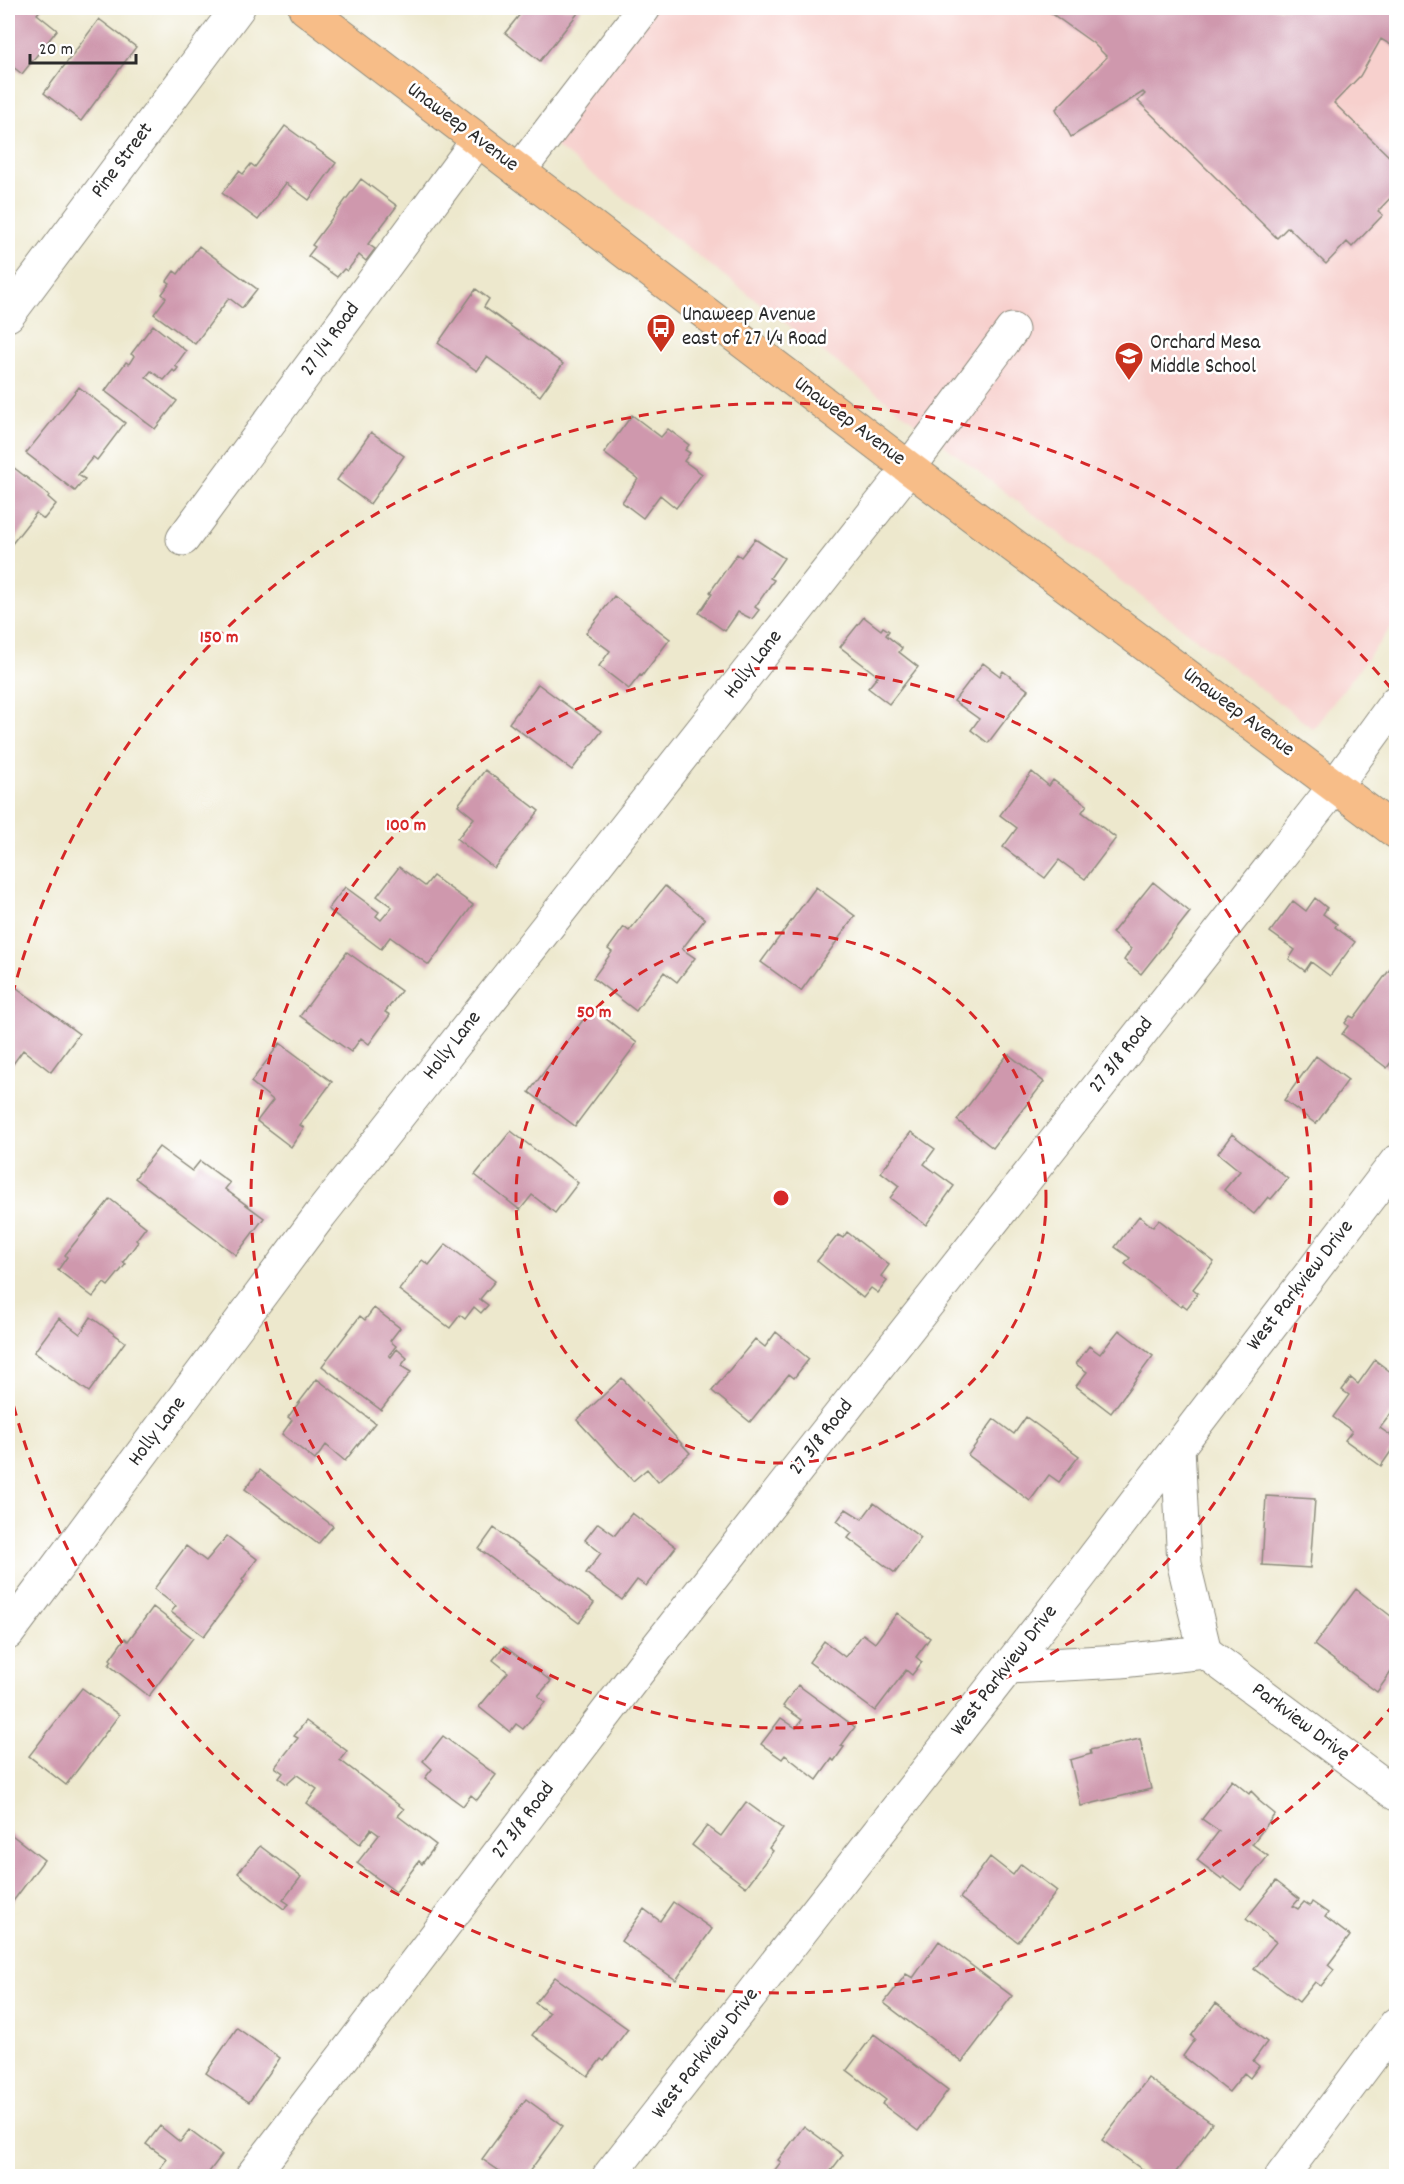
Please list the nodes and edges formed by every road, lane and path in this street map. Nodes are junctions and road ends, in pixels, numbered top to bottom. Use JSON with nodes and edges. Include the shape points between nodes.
{"nodes":[{"id":1,"x":238,"y":8,"type":"edge"},
{"id":2,"x":305,"y":8,"type":"edge"},
{"id":3,"x":644,"y":8,"type":"edge"},
{"id":4,"x":478,"y":140,"type":"junction"},
{"id":5,"x":519,"y":171,"type":"junction"},
{"id":6,"x":8,"y":315,"type":"edge"},
{"id":7,"x":1012,"y":330,"type":"dead end"},
{"id":8,"x":909,"y":468,"type":"junction"},
{"id":9,"x":183,"y":539,"type":"dead end"},
{"id":10,"x":1396,"y":702,"type":"edge"},
{"id":11,"x":1335,"y":786,"type":"junction"},
{"id":12,"x":1396,"y":832,"type":"edge"},
{"id":13,"x":1396,"y":1162,"type":"edge"},
{"id":14,"x":1178,"y":1447,"type":"junction"},
{"id":15,"x":8,"y":1633,"type":"edge"},
{"id":16,"x":1204,"y":1652,"type":"junction"},
{"id":17,"x":1009,"y":1667,"type":"junction"},
{"id":18,"x":1396,"y":1796,"type":"edge"},
{"id":19,"x":1396,"y":2024,"type":"edge"},
{"id":20,"x":252,"y":2176,"type":"edge"},
{"id":21,"x":609,"y":2176,"type":"edge"},
{"id":22,"x":1282,"y":2176,"type":"edge"}],
"edges":[{"from":1,"to":6,"type":"street","name":"Pine Street"},
{"from":2,"to":4,"type":"main road","name":"Unaweep Avenue"},
{"from":3,"to":5,"type":"street"},
{"from":4,"to":5,"type":"main road","name":"Unaweep Avenue"},
{"from":4,"to":9,"type":"street","name":"27 1/4 Road"},
{"from":5,"to":8,"type":"main road","name":"Unaweep Avenue"},
{"from":7,"to":8,"type":"street","name":"Holly Lane"},
{"from":8,"to":11,"type":"main road","name":"Unaweep Avenue"},
{"from":8,"to":15,"type":"street","name":"Holly Lane","via":[[320,1215]]},
{"from":10,"to":11,"type":"street","name":"27 3/8 Road"},
{"from":11,"to":12,"type":"main road","name":"Unaweep Avenue"},
{"from":11,"to":20,"type":"street","name":"27 3/8 Road","via":[[651,1655]]},
{"from":13,"to":14,"type":"street","name":"West Parkview Drive"},
{"from":14,"to":16,"type":"street","via":[[1184,1565]]},
{"from":14,"to":17,"type":"street","name":"West Parkview Drive"},
{"from":16,"to":17,"type":"street"},
{"from":16,"to":18,"type":"street","name":"Parkview Drive"},
{"from":17,"to":21,"type":"street","name":"West Parkview Drive"},
{"from":19,"to":22,"type":"street"}]}
